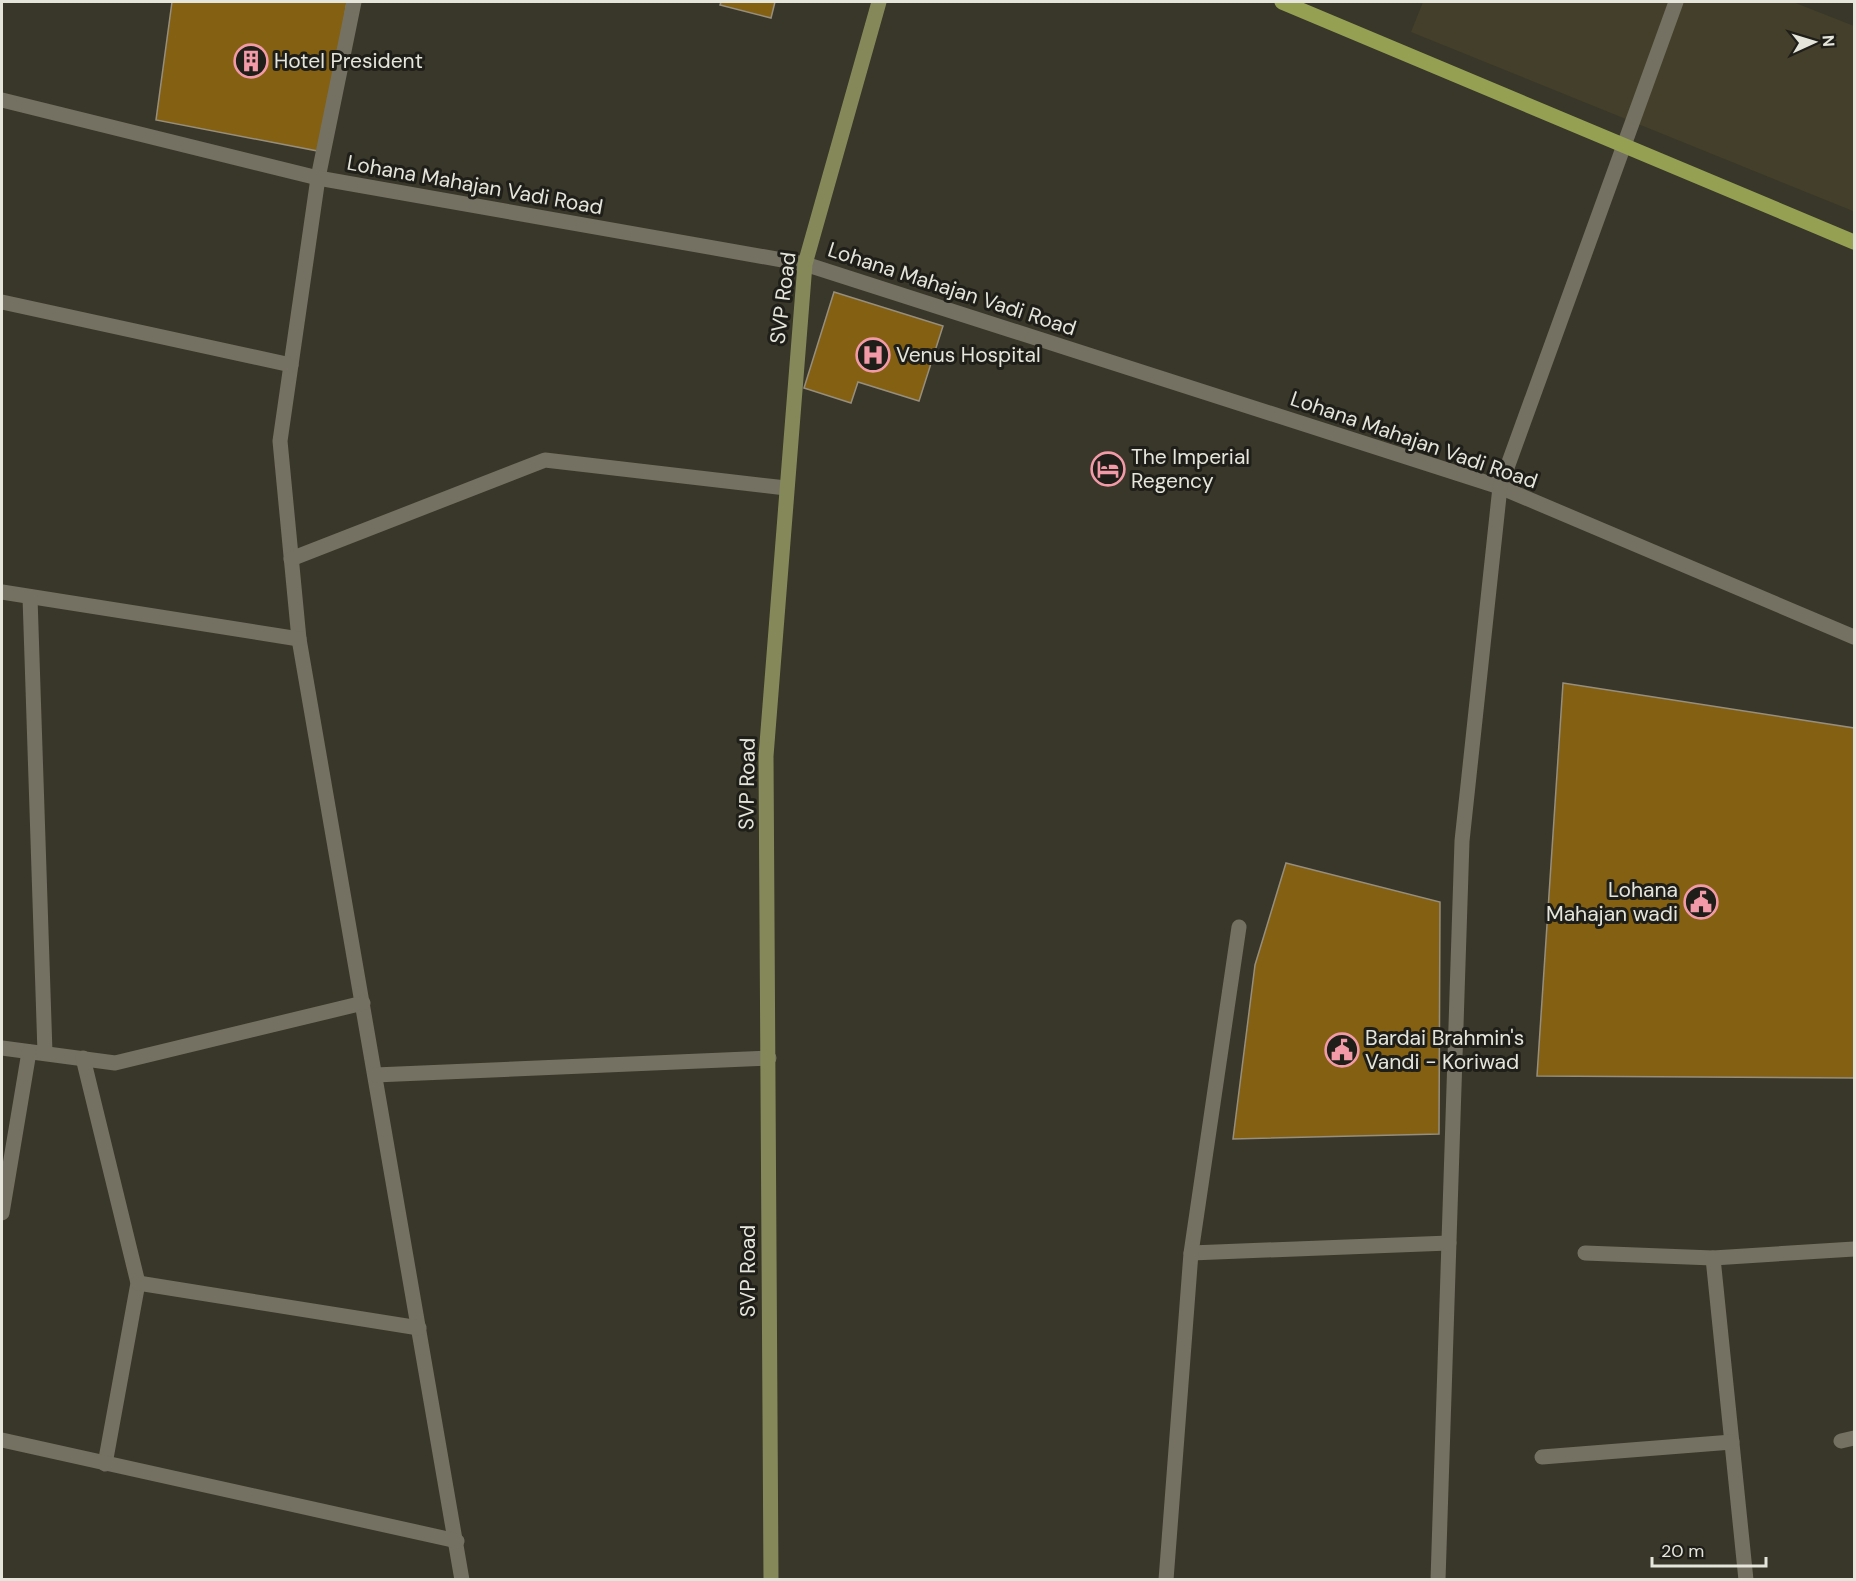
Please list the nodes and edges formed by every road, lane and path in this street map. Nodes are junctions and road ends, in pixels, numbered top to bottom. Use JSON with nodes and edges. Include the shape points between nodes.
{"nodes":[{"id":1,"x":354,"y":2,"type":"edge"},
{"id":2,"x":879,"y":2,"type":"edge"},
{"id":3,"x":1282,"y":2,"type":"edge"},
{"id":4,"x":1676,"y":2,"type":"edge"},
{"id":5,"x":2,"y":100,"type":"edge"},
{"id":6,"x":1623,"y":144,"type":"junction"},
{"id":7,"x":318,"y":178,"type":"junction"},
{"id":8,"x":1854,"y":242,"type":"edge"},
{"id":9,"x":805,"y":264,"type":"junction"},
{"id":10,"x":2,"y":302,"type":"edge"},
{"id":11,"x":291,"y":365,"type":"junction"},
{"id":12,"x":1500,"y":487,"type":"junction"},
{"id":13,"x":786,"y":488,"type":"junction"},
{"id":14,"x":291,"y":559,"type":"junction"},
{"id":15,"x":2,"y":592,"type":"edge"},
{"id":16,"x":30,"y":597,"type":"junction"},
{"id":17,"x":1854,"y":637,"type":"edge"},
{"id":18,"x":299,"y":639,"type":"junction"},
{"id":19,"x":1239,"y":927,"type":"dead end"},
{"id":20,"x":363,"y":1003,"type":"junction"},
{"id":21,"x":2,"y":1048,"type":"edge"},
{"id":22,"x":29,"y":1052,"type":"junction"},
{"id":23,"x":45,"y":1053,"type":"junction"},
{"id":24,"x":83,"y":1058,"type":"junction"},
{"id":25,"x":769,"y":1058,"type":"junction"},
{"id":26,"x":375,"y":1075,"type":"junction"},
{"id":27,"x":2,"y":1213,"type":"edge"},
{"id":28,"x":1449,"y":1243,"type":"junction"},
{"id":29,"x":1854,"y":1250,"type":"edge"},
{"id":30,"x":1191,"y":1253,"type":"junction"},
{"id":31,"x":1585,"y":1253,"type":"dead end"},
{"id":32,"x":1713,"y":1258,"type":"junction"},
{"id":33,"x":138,"y":1283,"type":"junction"},
{"id":34,"x":419,"y":1328,"type":"junction"},
{"id":35,"x":2,"y":1440,"type":"edge"},
{"id":36,"x":1732,"y":1442,"type":"junction"},
{"id":37,"x":1542,"y":1457,"type":"dead end"},
{"id":38,"x":105,"y":1464,"type":"junction"},
{"id":39,"x":457,"y":1541,"type":"junction"},
{"id":40,"x":462,"y":1580,"type":"edge"},
{"id":41,"x":771,"y":1580,"type":"edge"},
{"id":42,"x":1166,"y":1580,"type":"edge"},
{"id":43,"x":1438,"y":1580,"type":"edge"},
{"id":44,"x":1746,"y":1580,"type":"edge"}],
"edges":[{"from":1,"to":7,"type":"street"},
{"from":2,"to":9,"type":"main road","name":"SVP Road"},
{"from":3,"to":6,"type":"main road"},
{"from":4,"to":6,"type":"street"},
{"from":5,"to":7,"type":"street","name":"Lohana Mahajan Vadi Road"},
{"from":6,"to":8,"type":"main road"},
{"from":6,"to":12,"type":"street"},
{"from":7,"to":9,"type":"street","name":"Lohana Mahajan Vadi Road"},
{"from":7,"to":11,"type":"street"},
{"from":9,"to":12,"type":"street","name":"Lohana Mahajan Vadi Road"},
{"from":9,"to":13,"type":"main road","name":"SVP Road"},
{"from":10,"to":11,"type":"street"},
{"from":11,"to":14,"type":"street","via":[[280,441]]},
{"from":12,"to":17,"type":"street","name":"Lohana Mahajan Vadi Road"},
{"from":12,"to":28,"type":"street","via":[[1462,841]]},
{"from":13,"to":14,"type":"street","via":[[545,460]]},
{"from":13,"to":25,"type":"main road","name":"SVP Road","via":[[766,756]]},
{"from":14,"to":18,"type":"street"},
{"from":15,"to":16,"type":"street"},
{"from":16,"to":18,"type":"street"},
{"from":16,"to":23,"type":"street"},
{"from":18,"to":20,"type":"street"},
{"from":19,"to":30,"type":"street"},
{"from":20,"to":24,"type":"street","via":[[115,1063]]},
{"from":20,"to":26,"type":"street"},
{"from":21,"to":22,"type":"street"},
{"from":22,"to":23,"type":"street"},
{"from":22,"to":27,"type":"street"},
{"from":23,"to":24,"type":"street"},
{"from":24,"to":33,"type":"street"},
{"from":25,"to":26,"type":"street"},
{"from":25,"to":41,"type":"main road","name":"SVP Road"},
{"from":26,"to":34,"type":"street"},
{"from":28,"to":30,"type":"street"},
{"from":28,"to":43,"type":"street"},
{"from":29,"to":32,"type":"street"},
{"from":30,"to":42,"type":"street"},
{"from":31,"to":32,"type":"street"},
{"from":32,"to":36,"type":"street"},
{"from":33,"to":34,"type":"street"},
{"from":33,"to":38,"type":"street"},
{"from":34,"to":39,"type":"street"},
{"from":35,"to":38,"type":"street"},
{"from":36,"to":37,"type":"street"},
{"from":36,"to":44,"type":"street"},
{"from":38,"to":39,"type":"street"},
{"from":39,"to":40,"type":"street"}]}
